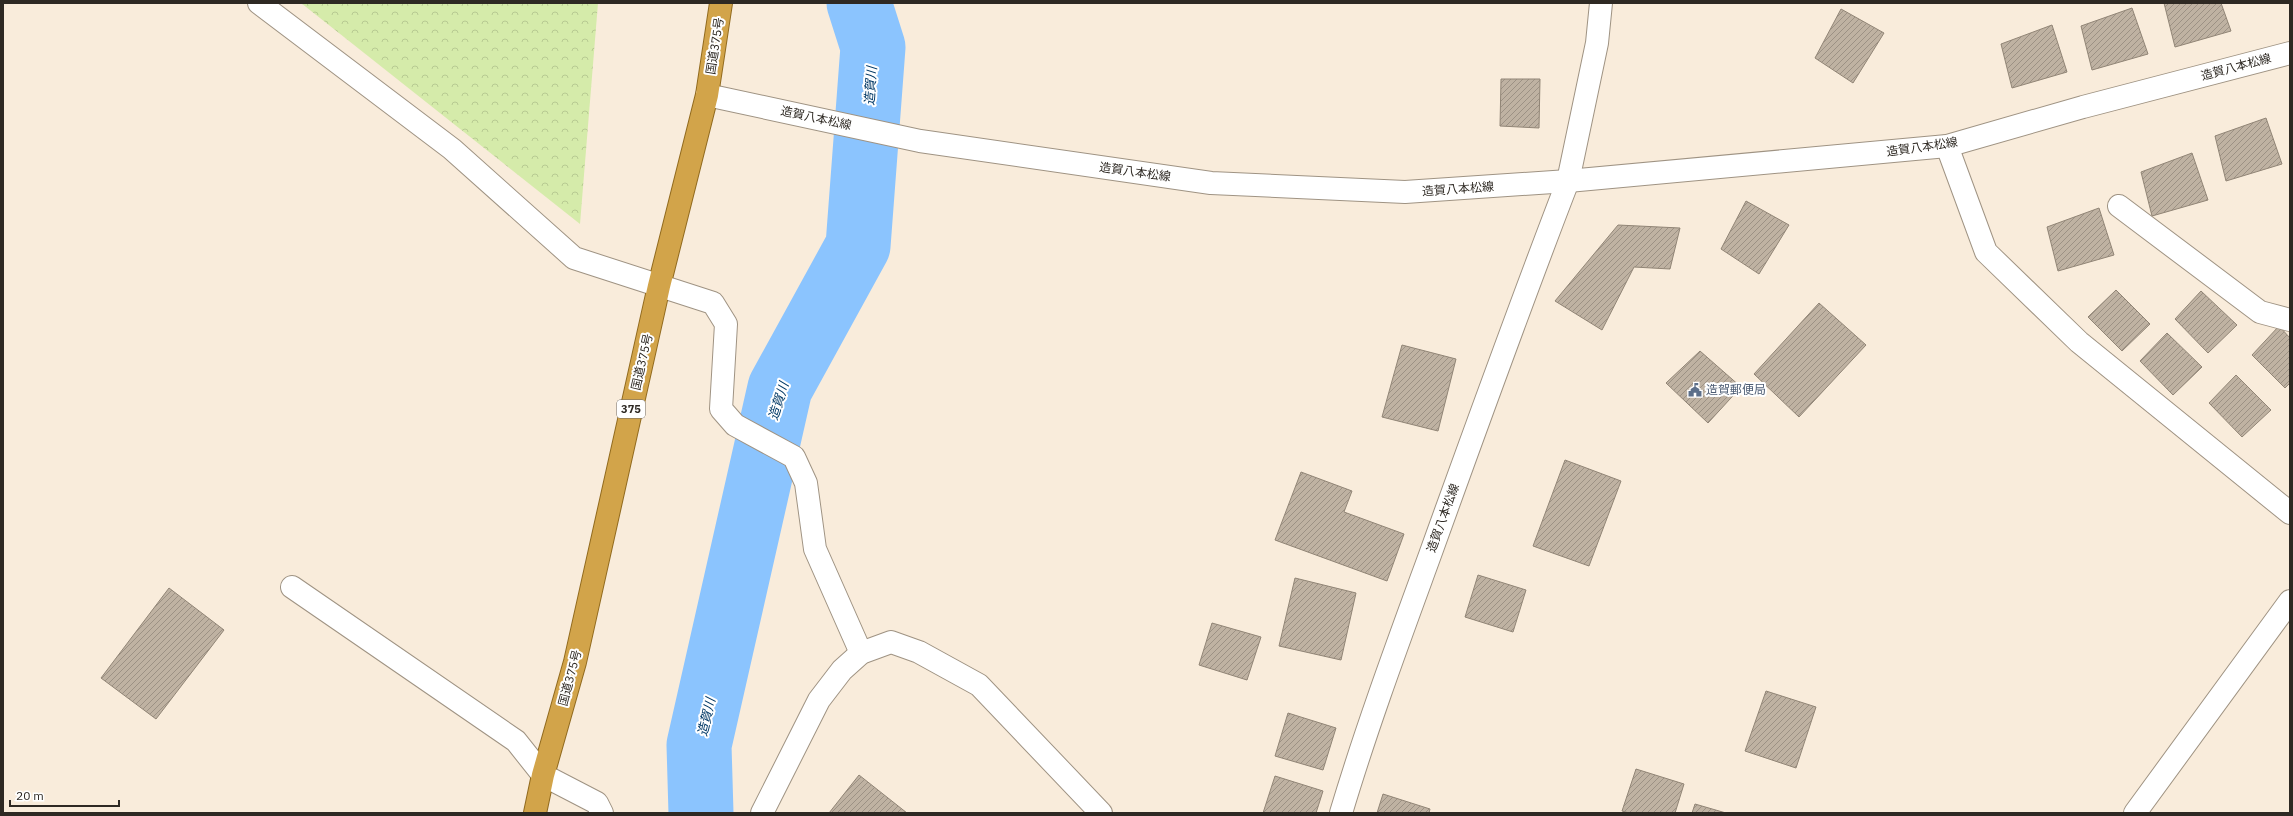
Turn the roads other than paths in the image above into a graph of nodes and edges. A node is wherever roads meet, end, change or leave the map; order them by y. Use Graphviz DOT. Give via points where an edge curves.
graph roads {
  1 [pos="259,3"];
  2 [pos="721,3"];
  3 [pos="1601,3"];
  4 [pos="2290,53"];
  5 [pos="707,95"];
  6 [pos="1947,146"];
  7 [pos="1568,181"];
  8 [pos="2119,206"];
  9 [pos="659,286"];
  10 [pos="2290,320"];
  11 [pos="2290,513"];
  12 [pos="292,587"];
  13 [pos="2290,601"];
  14 [pos="862,653"];
  15 [pos="543,775"];
  16 [pos="535,813"];
  17 [pos="602,813"];
  18 [pos="762,813"];
  19 [pos="1101,813"];
  20 [pos="1341,813"];
  21 [pos="2135,813"];
  1 -- 9 [label="street" via="452,149 574,258"];
  2 -- 5 [label="highway, 国道375号 / 375"];
  3 -- 7 [label="street" via="1596,42"];
  4 -- 6 [label="street, 造賀八本松線" via="2090,105"];
  5 -- 7 [label="street, 造賀八本松線" via="920,141 1211,183 1405,192"];
  5 -- 9 [label="highway, 国道375号 / 375"];
  6 -- 7 [label="street, 造賀八本松線"];
  6 -- 11 [label="street" via="1986,252 2079,342"];
  7 -- 20 [label="street, 造賀八本松線" via="1446,509 1357,759"];
  8 -- 10 [label="street" via="2260,312"];
  9 -- 14 [label="street" via="713,303 726,324 721,408 736,425 794,457 806,482 815,549"];
  9 -- 15 [label="highway, 国道375号 / 375" via="575,662"];
  12 -- 15 [label="street" via="516,741"];
  13 -- 21 [label="street"];
  14 -- 18 [label="street" via="842,670 819,700"];
  14 -- 19 [label="street" via="891,642 919,652 979,685"];
  15 -- 16 [label="highway, 国道375号 / 375"];
  15 -- 17 [label="street" via="597,803"];
}
